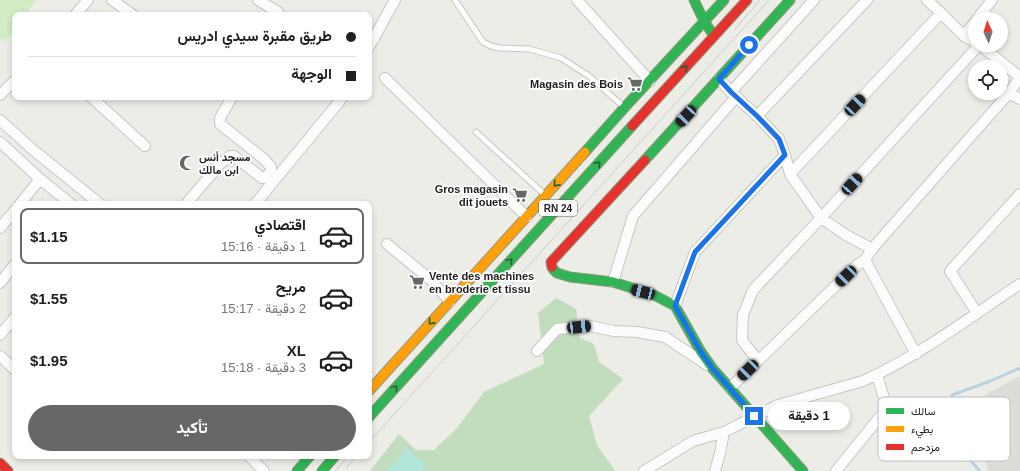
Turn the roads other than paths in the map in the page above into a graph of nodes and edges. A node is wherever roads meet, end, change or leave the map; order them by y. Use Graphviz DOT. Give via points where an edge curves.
graph roads {
  1 [pos="88,0"];
  2 [pos="112,0"];
  3 [pos="258,0"];
  4 [pos="395,0"];
  5 [pos="455,0"];
  6 [pos="577,0"];
  7 [pos="694,0"];
  8 [pos="724,0"];
  9 [pos="747,0"];
  10 [pos="790,0"];
  11 [pos="814,0"];
  12 [pos="867,0"];
  13 [pos="927,0"];
  14 [pos="992,0"];
  15 [pos="78,12"];
  16 [pos="129,12"];
  17 [pos="278,12"];
  18 [pos="983,12"];
  19 [pos="941,13"];
  20 [pos="704,21"];
  21 [pos="968,31"];
  22 [pos="714,36"];
  23 [pos="964,36"];
  24 [pos="968,38"];
  25 [pos="372,42"];
  26 [pos="973,52"];
  27 [pos="988,52"];
  28 [pos="1020,77"];
  29 [pos="385,78"];
  30 [pos="719,79"];
  31 [pos="650,81"];
  32 [pos="12,83"];
  33 [pos="1009,93"];
  34 [pos="0,95"];
  35 [pos="733,95"];
  36 [pos="1020,99"];
  37 [pos="94,100"];
  38 [pos="230,100"];
  39 [pos="340,100"];
  40 [pos="625,107"];
  41 [pos="757,116"];
  42 [pos="0,120"];
  43 [pos="476,132"];
  44 [pos="0,142"];
  45 [pos="145,146"];
  46 [pos="785,155"];
  47 [pos="790,174"];
  48 [pos="40,179"];
  49 [pos="1020,194"];
  50 [pos="546,196"];
  51 [pos="22,201"];
  52 [pos="64,201"];
  53 [pos="96,201"];
  54 [pos="189,201"];
  55 [pos="257,201"];
  56 [pos="12,214"];
  57 [pos="527,216"];
  58 [pos="820,218"];
  59 [pos="0,228"];
  60 [pos="387,244"];
  61 [pos="872,249"];
  62 [pos="865,260"];
  63 [pos="12,268"];
  64 [pos="614,282"];
  65 [pos="0,283"];
  66 [pos="1020,284"];
  67 [pos="450,302"];
  68 [pos="675,306"];
  69 [pos="977,313"];
  70 [pos="12,320"];
  71 [pos="0,334"];
  72 [pos="536,351"];
  73 [pos="916,354"];
  74 [pos="758,361"];
  75 [pos="2,362"];
  76 [pos="12,368"];
  77 [pos="713,369"];
  78 [pos="877,376"];
  79 [pos="372,388"];
  80 [pos="730,388"];
  81 [pos="884,397"];
  82 [pos="372,414"];
  83 [pos="754,416"];
  84 [pos="878,419"];
  85 [pos="724,432"];
  86 [pos="252,459"];
  87 [pos="307,459"];
  88 [pos="332,459"];
  89 [pos="0,463"];
  90 [pos="8,471"];
  91 [pos="264,471"];
  92 [pos="297,471"];
  93 [pos="322,471"];
  94 [pos="644,471"];
  95 [pos="715,471"];
  96 [pos="803,471"];
  97 [pos="836,471"];
  1 -- 15 [label="street"];
  2 -- 16 [label="street"];
  3 -- 17 [label="street"];
  4 -- 25 [label="street"];
  5 -- 40 [label="lane" via="483,42 500,48 529,49 561,58 589,76"];
  6 -- 31 [label="street"];
  7 -- 20 [label="main road"];
  8 -- 20 [label="main road, RN 24"];
  9 -- 22 [label="main road, RN 24"];
  10 -- 30 [label="main road"];
  11 -- 35 [label="street"];
  12 -- 41 [label="street"];
  13 -- 19 [label="street"];
  14 -- 18 [label="street"];
  19 -- 23 [label="street"];
  19 -- 47 [label="street"];
  20 -- 22 [label="main road"];
  20 -- 31 [label="main road, RN 24"];
  21 -- 23 [label="street"];
  82 -- 22 [label="main road, RN 24, one-way"];
  23 -- 24 [label="street"];
  26 -- 58 [label="street"];
  27 -- 28 [label="street"];
  28 -- 33 [label="street"];
  29 -- 57 [label="street"];
  30 -- 35 [label="street"];
  30 -- 64 [label="main road" via="551,262 557,273"];
  31 -- 40 [label="main road, RN 24"];
  32 -- 34 [label="street"];
  33 -- 36 [label="street"];
  33 -- 61 [label="street"];
  35 -- 41 [label="street"];
  35 -- 64 [label="street" via="633,216"];
  37 -- 45 [label="street"];
  38 -- 54 [label="street" via="220,118 220,124 264,159 271,167 271,171 262,178 234,156 230,156"];
  39 -- 55 [label="street"];
  40 -- 50 [label="main road, RN 24, one-way"];
  41 -- 46 [label="street" via="779,139"];
  42 -- 53 [label="street"];
  43 -- 50 [label="lane"];
  44 -- 48 [label="street"];
  46 -- 47 [label="street"];
  46 -- 68 [label="street" via="695,252"];
  47 -- 58 [label="street"];
  48 -- 51 [label="street"];
  48 -- 52 [label="street"];
  49 -- 69 [label="street" via="950,271"];
  50 -- 57 [label="main road, RN 24"];
  56 -- 59 [label="street"];
  57 -- 67 [label="main road, RN 24"];
  58 -- 61 [label="street"];
  58 -- 74 [label="street" via="753,290 743,315 742,340"];
  60 -- 67 [label="street" via="431,280"];
  61 -- 62 [label="street"];
  62 -- 73 [label="street"];
  62 -- 74 [label="street"];
  63 -- 65 [label="street"];
  64 -- 68 [label="main road" via="654,295"];
  66 -- 69 [label="street"];
  67 -- 79 [label="main road, RN 24, one-way"];
  68 -- 77 [label="main road"];
  69 -- 73 [label="street"];
  70 -- 71 [label="street"];
  72 -- 77 [label="street" via="557,330 590,326 665,337"];
  73 -- 78 [label="street"];
  74 -- 80 [label="street"];
  75 -- 76 [label="street"];
  77 -- 80 [label="main road"];
  78 -- 81 [label="street"];
  78 -- 83 [label="street" via="778,405"];
  80 -- 83 [label="main road"];
  83 -- 85 [label="street"];
  83 -- 96 [label="main road"];
  84 -- 97 [label="street"];
  85 -- 94 [label="street" via="693,441"];
  85 -- 95 [label="street"];
  86 -- 91 [label="street"];
  87 -- 92 [label="main road"];
  88 -- 93 [label="main road"];
  89 -- 90 [label="main road"];
}
